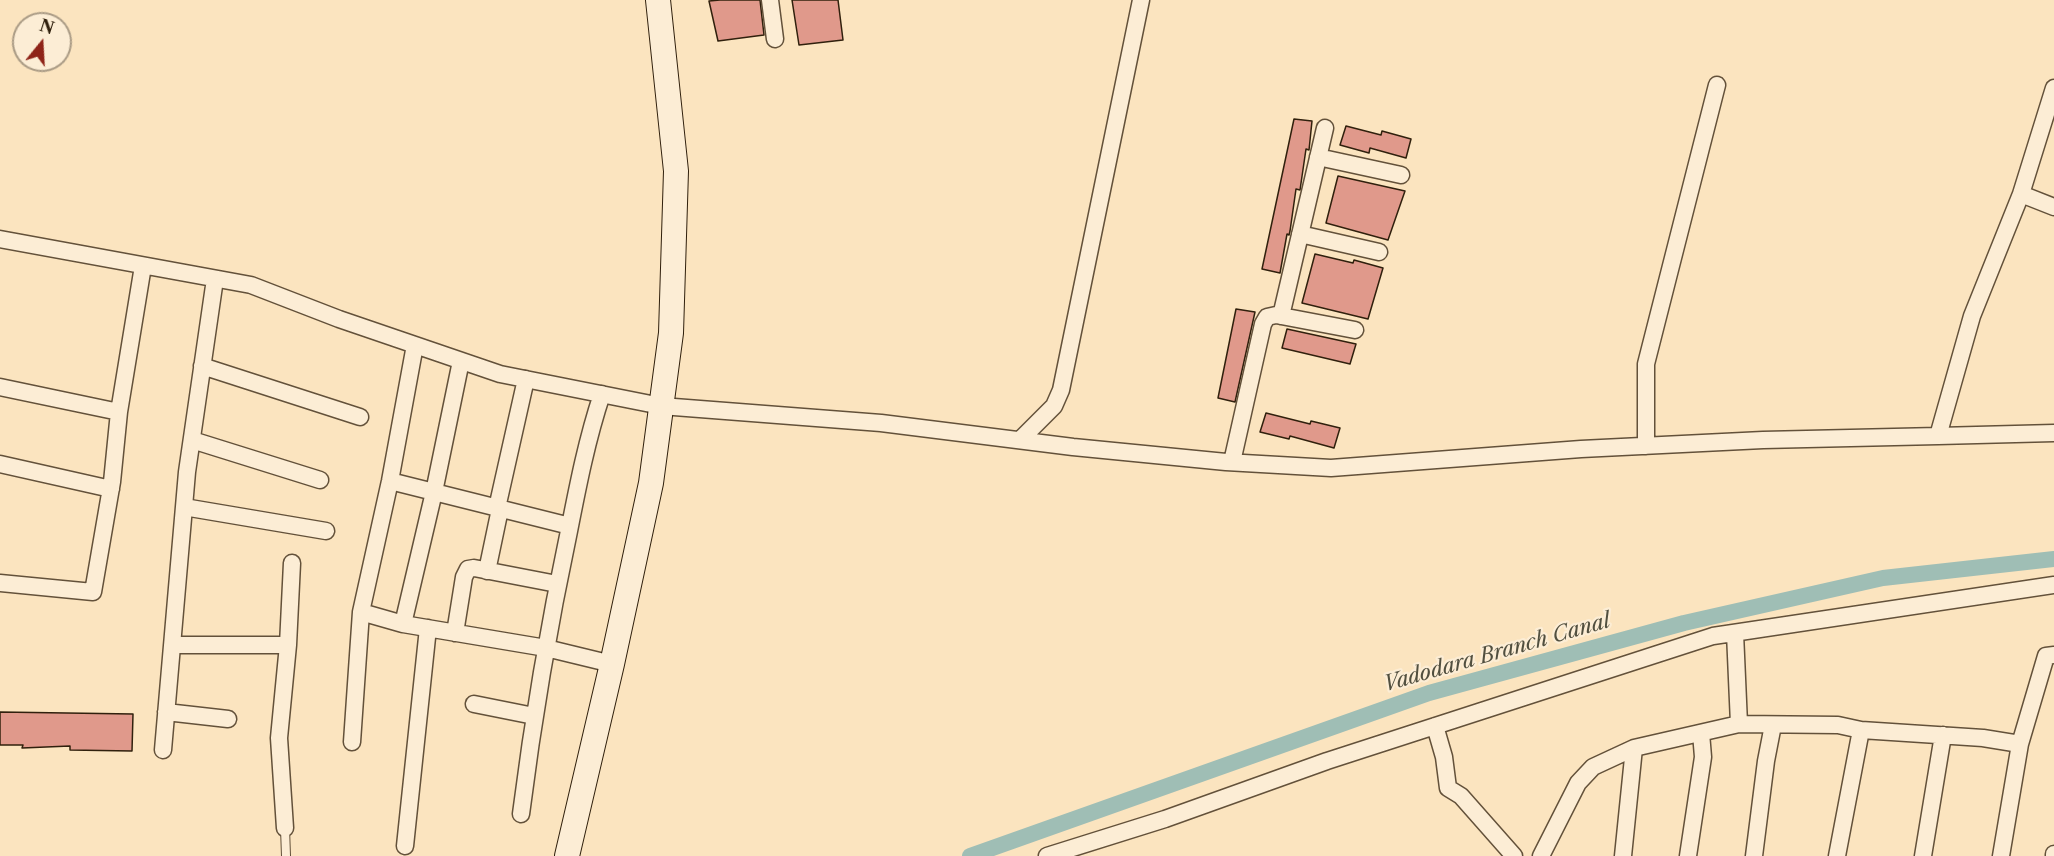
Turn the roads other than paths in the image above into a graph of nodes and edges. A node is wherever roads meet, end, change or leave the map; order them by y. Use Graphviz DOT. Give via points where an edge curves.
graph roads {
  1 [pos="658,0"];
  2 [pos="770,0"];
  3 [pos="1141,0"];
  4 [pos="775,39"];
  5 [pos="1717,85"];
  6 [pos="2054,88"];
  7 [pos="1325,128"];
  8 [pos="1318,157"];
  9 [pos="1401,175"];
  10 [pos="2021,194"];
  11 [pos="2053,205"];
  12 [pos="1300,234"];
  13 [pos="0,239"];
  14 [pos="1379,252"];
  15 [pos="143,266"];
  16 [pos="215,279"];
  17 [pos="1281,316"];
  18 [pos="1355,330"];
  19 [pos="415,345"];
  20 [pos="461,361"];
  21 [pos="202,366"];
  22 [pos="526,379"];
  23 [pos="0,387"];
  24 [pos="602,394"];
  25 [pos="661,405"];
  26 [pos="119,412"];
  27 [pos="360,417"];
  28 [pos="2054,433"];
  29 [pos="1938,436"];
  30 [pos="192,440"];
  31 [pos="1020,440"];
  32 [pos="1646,446"];
  33 [pos="1232,462"];
  34 [pos="0,464"];
  35 [pos="320,480"];
  36 [pos="390,482"];
  37 [pos="111,489"];
  38 [pos="434,492"];
  39 [pos="184,507"];
  40 [pos="499,508"];
  41 [pos="570,526"];
  42 [pos="326,531"];
  43 [pos="292,563"];
  44 [pos="487,571"];
  45 [pos="0,583"];
  46 [pos="557,584"];
  47 [pos="2054,585"];
  48 [pos="361,612"];
  49 [pos="403,624"];
  50 [pos="428,628"];
  51 [pos="455,633"];
  52 [pos="1735,633"];
  53 [pos="172,645"];
  54 [pos="288,645"];
  55 [pos="546,648"];
  56 [pos="2054,655"];
  57 [pos="612,664"];
  58 [pos="474,704"];
  59 [pos="166,712"];
  60 [pos="534,716"];
  61 [pos="228,719"];
  62 [pos="1739,724"];
  63 [pos="1773,724"];
  64 [pos="1435,726"];
  65 [pos="1861,730"];
  66 [pos="1701,733"];
  67 [pos="1943,735"];
  68 [pos="352,742"];
  69 [pos="2020,744"];
  70 [pos="1634,748"];
  71 [pos="163,750"];
  72 [pos="521,814"];
  73 [pos="285,828"];
  74 [pos="405,846"];
  75 [pos="286,856"];
  76 [pos="567,856"];
  77 [pos="1047,856"];
  78 [pos="1514,856"];
  79 [pos="1541,856"];
  80 [pos="1623,856"];
  81 [pos="1688,856"];
  82 [pos="1754,856"];
  83 [pos="1837,856"];
  84 [pos="1923,856"];
  85 [pos="2001,856"];
  1 -- 25 [label="street" via="676,171 671,333"];
  2 -- 4 [label="street"];
  3 -- 31 [label="street" via="1061,390 1054,406"];
  5 -- 32 [label="street" via="1646,364"];
  6 -- 10 [label="street"];
  7 -- 8 [label="street"];
  8 -- 9 [label="street"];
  8 -- 12 [label="street"];
  10 -- 11 [label="street"];
  10 -- 29 [label="street" via="1972,316"];
  12 -- 14 [label="street"];
  12 -- 17 [label="street"];
  13 -- 15 [label="street"];
  15 -- 16 [label="street"];
  15 -- 26 [label="street"];
  16 -- 19 [label="street" via="250,285"];
  16 -- 21 [label="street"];
  17 -- 18 [label="street"];
  17 -- 33 [label="street" via="1267,317 1263,324"];
  19 -- 20 [label="street"];
  19 -- 36 [label="street"];
  20 -- 22 [label="street"];
  20 -- 38 [label="street"];
  21 -- 27 [label="street"];
  21 -- 30 [label="street"];
  22 -- 24 [label="street"];
  22 -- 40 [label="street"];
  23 -- 26 [label="street"];
  24 -- 25 [label="street"];
  24 -- 41 [label="street" via="590,429"];
  25 -- 31 [label="street" via="881,423"];
  25 -- 57 [label="street" via="651,483"];
  26 -- 37 [label="street"];
  28 -- 29 [label="street"];
  29 -- 32 [label="street"];
  30 -- 35 [label="street"];
  30 -- 39 [label="street"];
  31 -- 33 [label="street"];
  32 -- 33 [label="street" via="1331,468"];
  34 -- 37 [label="street"];
  36 -- 38 [label="street"];
  36 -- 48 [label="street"];
  37 -- 45 [label="street" via="93,592"];
  38 -- 40 [label="street"];
  38 -- 49 [label="street"];
  39 -- 42 [label="street"];
  39 -- 53 [label="street"];
  40 -- 41 [label="street"];
  40 -- 44 [label="street"];
  41 -- 46 [label="street"];
  43 -- 54 [label="street"];
  44 -- 46 [label="street"];
  44 -- 51 [label="street" via="474,568 465,573"];
  46 -- 55 [label="street"];
  47 -- 52 [label="street"];
  48 -- 49 [label="street"];
  48 -- 68 [label="street"];
  49 -- 50 [label="street"];
  50 -- 51 [label="street"];
  50 -- 74 [label="street"];
  51 -- 55 [label="street"];
  52 -- 62 [label="street"];
  52 -- 64 [label="street" via="1713,636"];
  53 -- 54 [label="street"];
  53 -- 59 [label="street"];
  54 -- 73 [label="street" via="279,738"];
  55 -- 57 [label="street"];
  55 -- 60 [label="street"];
  56 -- 69 [label="street" via="2046,656"];
  57 -- 76 [label="street"];
  58 -- 60 [label="street"];
  59 -- 61 [label="street"];
  59 -- 71 [label="street"];
  60 -- 72 [label="street"];
  62 -- 63 [label="street"];
  62 -- 66 [label="street"];
  63 -- 65 [label="street" via="1838,725"];
  63 -- 82 [label="street"];
  64 -- 77 [label="street"];
  64 -- 78 [label="street" via="1447,786 1461,796"];
  65 -- 67 [label="street"];
  65 -- 83 [label="street"];
  66 -- 70 [label="street"];
  66 -- 81 [label="street" via="1703,757"];
  67 -- 69 [label="street"];
  67 -- 84 [label="street"];
  69 -- 85 [label="street"];
  70 -- 79 [label="street" via="1593,767 1578,783"];
  70 -- 80 [label="street"];
  73 -- 75 [label="lane"];
}
